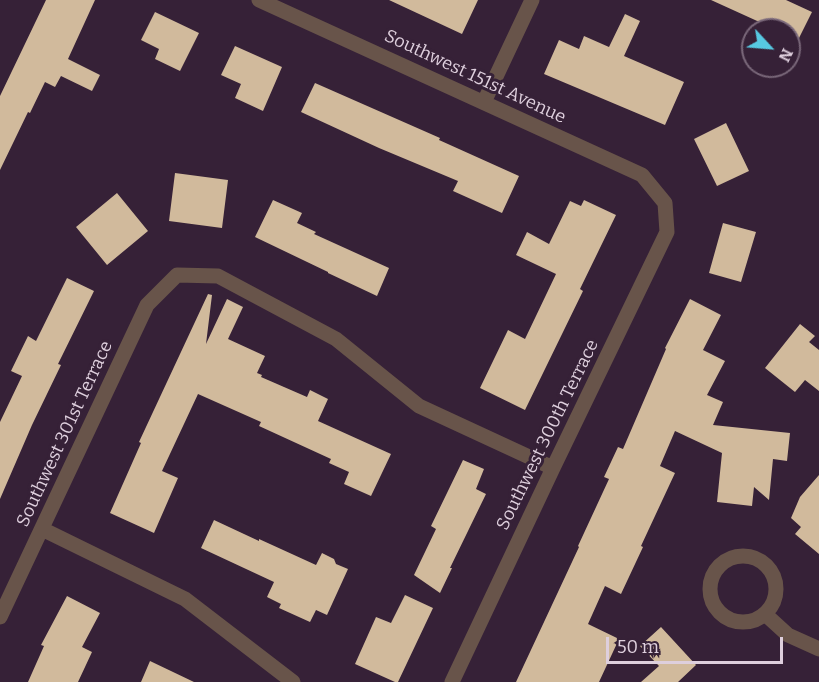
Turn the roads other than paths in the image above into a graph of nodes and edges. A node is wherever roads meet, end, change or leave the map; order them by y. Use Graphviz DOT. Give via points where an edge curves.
graph roads {
  1 [pos="259,0"];
  2 [pos="531,0"];
  3 [pos="484,102"];
  4 [pos="666,203"];
  5 [pos="553,468"];
  6 [pos="42,529"];
  7 [pos="765,614"];
  8 [pos="0,617"];
  9 [pos="819,649"];
  10 [pos="293,682"];
  11 [pos="452,682"];
  1 -- 3 [label="street, Southwest 151st Avenue"];
  2 -- 3 [label="street"];
  3 -- 4 [label="street, Southwest 151st Avenue" via="642,175"];
  4 -- 5 [label="street, Southwest 300th Terrace" via="667,232"];
  5 -- 6 [label="street, Southwest 301st Terrace" via="418,406 336,339 218,276 177,275 147,305"];
  5 -- 11 [label="street, Southwest 300th Terrace"];
  6 -- 8 [label="street, Southwest 301st Terrace"];
  6 -- 10 [label="street" via="185,599"];
  7 -- 7 [label="street" via="754,621 740,622 720,614 712,603 710,589 720,565 743,556 765,564 774,577 776,589 771,608"];
  7 -- 9 [label="street" via="788,635"];
}
